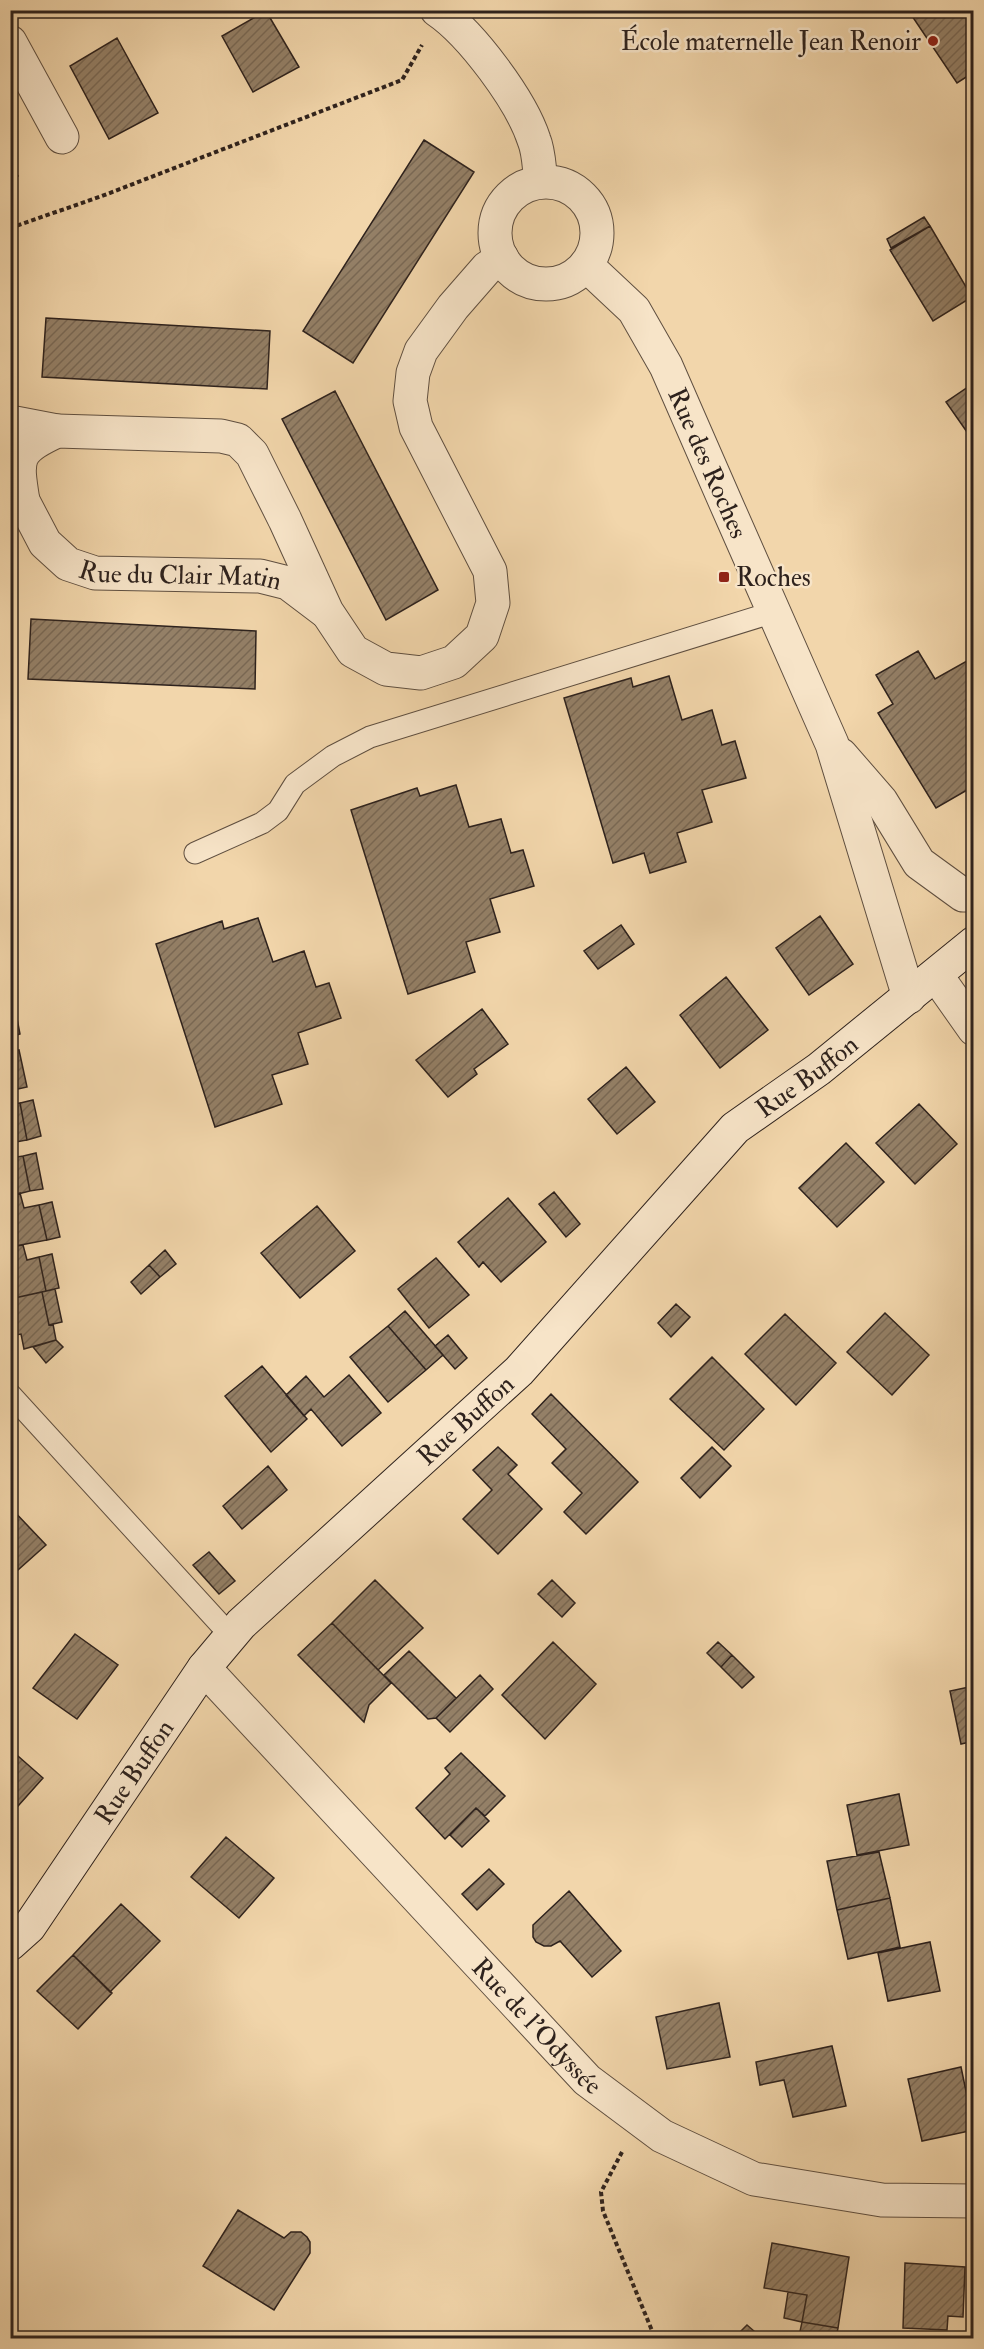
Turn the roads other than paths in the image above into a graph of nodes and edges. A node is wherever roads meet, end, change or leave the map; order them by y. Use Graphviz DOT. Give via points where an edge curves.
graph roads {
  1 [pos="438,12"];
  2 [pos="10,42"];
  3 [pos="62,137"];
  4 [pos="541,181"];
  5 [pos="502,258"];
  6 [pos="586,265"];
  7 [pos="10,422"];
  8 [pos="57,431"];
  9 [pos="17,489"];
  10 [pos="327,612"];
  11 [pos="774,612"];
  12 [pos="832,744"];
  13 [pos="195,853"];
  14 [pos="974,895"];
  15 [pos="974,943"];
  16 [pos="936,975"];
  17 [pos="909,997"];
  18 [pos="974,1029"];
  19 [pos="10,1394"];
  20 [pos="231,1636"];
  21 [pos="204,1668"];
  22 [pos="10,1944"];
  23 [pos="974,2200"];
  1 -- 4 [label="street" via="482,53 515,100 535,140"];
  2 -- 3 [label="street"];
  4 -- 5 [label="street" via="525,186 501,209 495,225 495,243"];
  4 -- 6 [label="street" via="574,189 587,201 598,233 595,250"];
  5 -- 6 [label="street" via="519,276 542,284 573,276"];
  5 -- 10 [label="street, Rue du Clair Matin" via="487,268 453,307 421,351 413,373 410,401 416,427 490,571 493,603 482,636 454,662 421,673 386,669 353,651"];
  6 -- 11 [label="street, Rue des Roches" via="634,310 666,366"];
  7 -- 8 [label="street, Rue du Clair Matin"];
  8 -- 9 [label="street, Rue du Clair Matin" via="34,441 23,452"];
  8 -- 10 [label="street, Rue du Clair Matin" via="220,436 238,440 252,454"];
  9 -- 10 [label="street, Rue du Clair Matin" via="45,543 68,564 95,573 260,576 288,583"];
  11 -- 12 [label="street, Rue des Roches"];
  11 -- 13 [label="lane" via="370,737 333,756 295,783 278,811 262,823"];
  12 -- 14 [label="street, Rue des Roches" via="881,801 919,863 963,895"];
  12 -- 17 [label="street, Rue des Roches"];
  15 -- 16 [label="street, Rue Buffon"];
  16 -- 17 [label="street, Rue Buffon"];
  16 -- 18 [label="street"];
  17 -- 20 [label="street, Rue Buffon" via="819,1069 735,1128 519,1371"];
  19 -- 20 [label="lane"];
  20 -- 21 [label="street, Rue Buffon"];
  21 -- 22 [label="street, Rue Buffon" via="29,1927"];
  21 -- 23 [label="street, Rue de l'Odyssée" via="587,2080 662,2136 754,2179 882,2200"];
}
